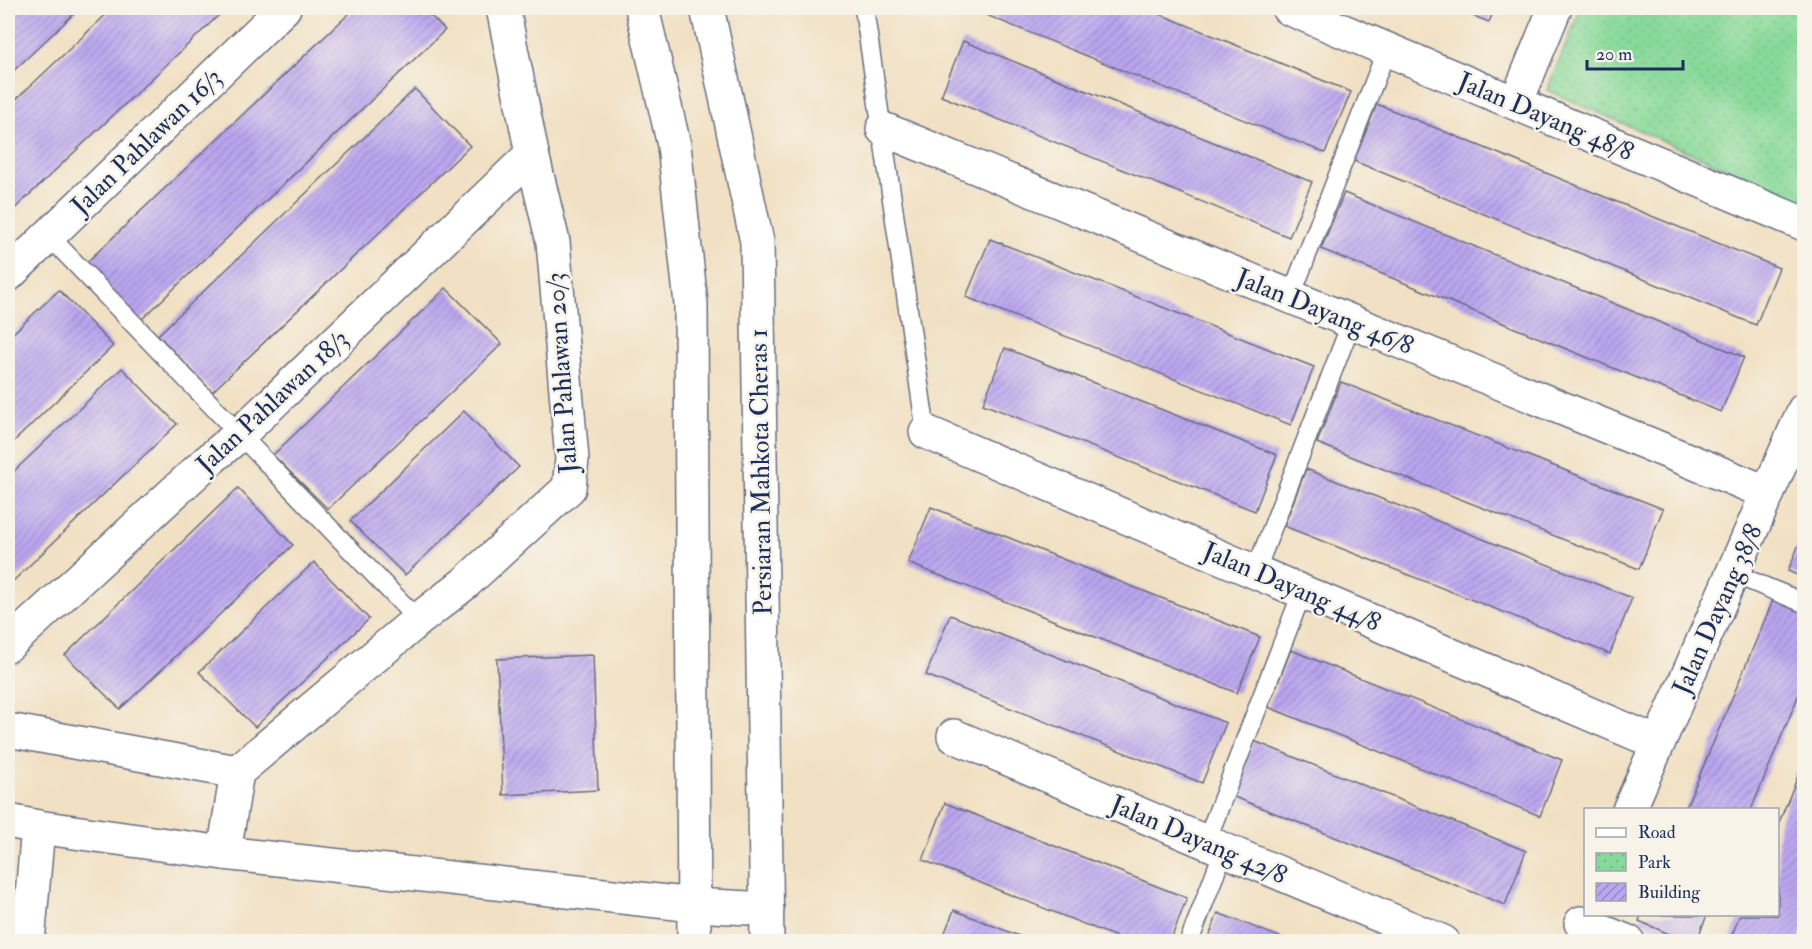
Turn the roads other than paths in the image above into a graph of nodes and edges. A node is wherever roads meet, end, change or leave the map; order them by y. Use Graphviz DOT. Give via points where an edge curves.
graph roads {
  1 [pos="503,8"];
  2 [pos="642,8"];
  3 [pos="707,8"];
  4 [pos="864,8"];
  5 [pos="1288,8"];
  6 [pos="1555,8"];
  7 [pos="269,13"];
  8 [pos="1387,49"];
  9 [pos="1516,103"];
  10 [pos="883,129"];
  11 [pos="532,154"];
  12 [pos="1804,224"];
  13 [pos="49,236"];
  14 [pos="8,275"];
  15 [pos="1291,296"];
  16 [pos="1352,321"];
  17 [pos="1804,410"];
  18 [pos="926,432"];
  19 [pos="240,434"];
  20 [pos="1767,493"];
  21 [pos="1256,570"];
  22 [pos="1732,573"];
  23 [pos="1303,590"];
  24 [pos="1804,603"];
  25 [pos="418,620"];
  26 [pos="8,645"];
  27 [pos="8,730"];
  28 [pos="954,736"];
  29 [pos="1658,743"];
  30 [pos="237,772"];
  31 [pos="1630,808"];
  32 [pos="23,824"];
  33 [pos="1215,846"];
  34 [pos="224,853"];
  35 [pos="694,905"];
  36 [pos="767,909"];
  37 [pos="1580,925"];
  38 [pos="28,942"];
  39 [pos="694,942"];
  40 [pos="767,942"];
  41 [pos="1190,942"];
  42 [pos="1443,942"];
  43 [pos="1628,942"];
  1 -- 11 [label="street, Jalan Pahlawan 20/3"];
  2 -- 35 [label="street" via="674,145 691,304"];
  3 -- 36 [label="street, Persiaran Mahkota Cheras 1" via="757,242"];
  4 -- 10 [label="lane"];
  5 -- 8 [label="street, Jalan Dayang 48/8"];
  6 -- 9 [label="street"];
  7 -- 13 [label="street, Jalan Pahlawan 16/3"];
  8 -- 9 [label="street, Jalan Dayang 48/8"];
  8 -- 15 [label="lane"];
  9 -- 12 [label="street, Jalan Dayang 48/8"];
  10 -- 15 [label="street, Jalan Dayang 46/8"];
  10 -- 18 [label="lane"];
  11 -- 19 [label="street, Jalan Pahlawan 18/3"];
  11 -- 25 [label="street, Jalan Pahlawan 20/3" via="553,242 572,459 569,488 464,584"];
  13 -- 14 [label="street, Jalan Pahlawan 16/3"];
  13 -- 19 [label="lane"];
  15 -- 16 [label="street, Jalan Dayang 46/8"];
  16 -- 20 [label="street, Jalan Dayang 46/8"];
  16 -- 21 [label="lane"];
  17 -- 20 [label="street, Jalan Dayang 38/8"];
  18 -- 21 [label="street, Jalan Dayang 44/8"];
  19 -- 25 [label="lane"];
  19 -- 26 [label="street, Jalan Pahlawan 18/3"];
  20 -- 22 [label="street, Jalan Dayang 38/8"];
  21 -- 23 [label="street, Jalan Dayang 44/8"];
  22 -- 24 [label="lane"];
  22 -- 29 [label="street, Jalan Dayang 38/8"];
  23 -- 29 [label="street, Jalan Dayang 44/8"];
  23 -- 33 [label="lane"];
  25 -- 30 [label="street, Jalan Pahlawan 20/3"];
  27 -- 30 [label="street"];
  28 -- 33 [label="street, Jalan Dayang 42/8"];
  29 -- 31 [label="street, Jalan Dayang 38/8"];
  30 -- 34 [label="street"];
  32 -- 34 [label="street"];
  32 -- 38 [label="street"];
  33 -- 41 [label="lane"];
  33 -- 42 [label="street, Jalan Dayang 42/8"];
  34 -- 35 [label="street"];
  35 -- 36 [label="street"];
  35 -- 39 [label="street"];
  36 -- 40 [label="street, Persiaran Mahkota Cheras 1"];
  37 -- 43 [label="street"];
}
